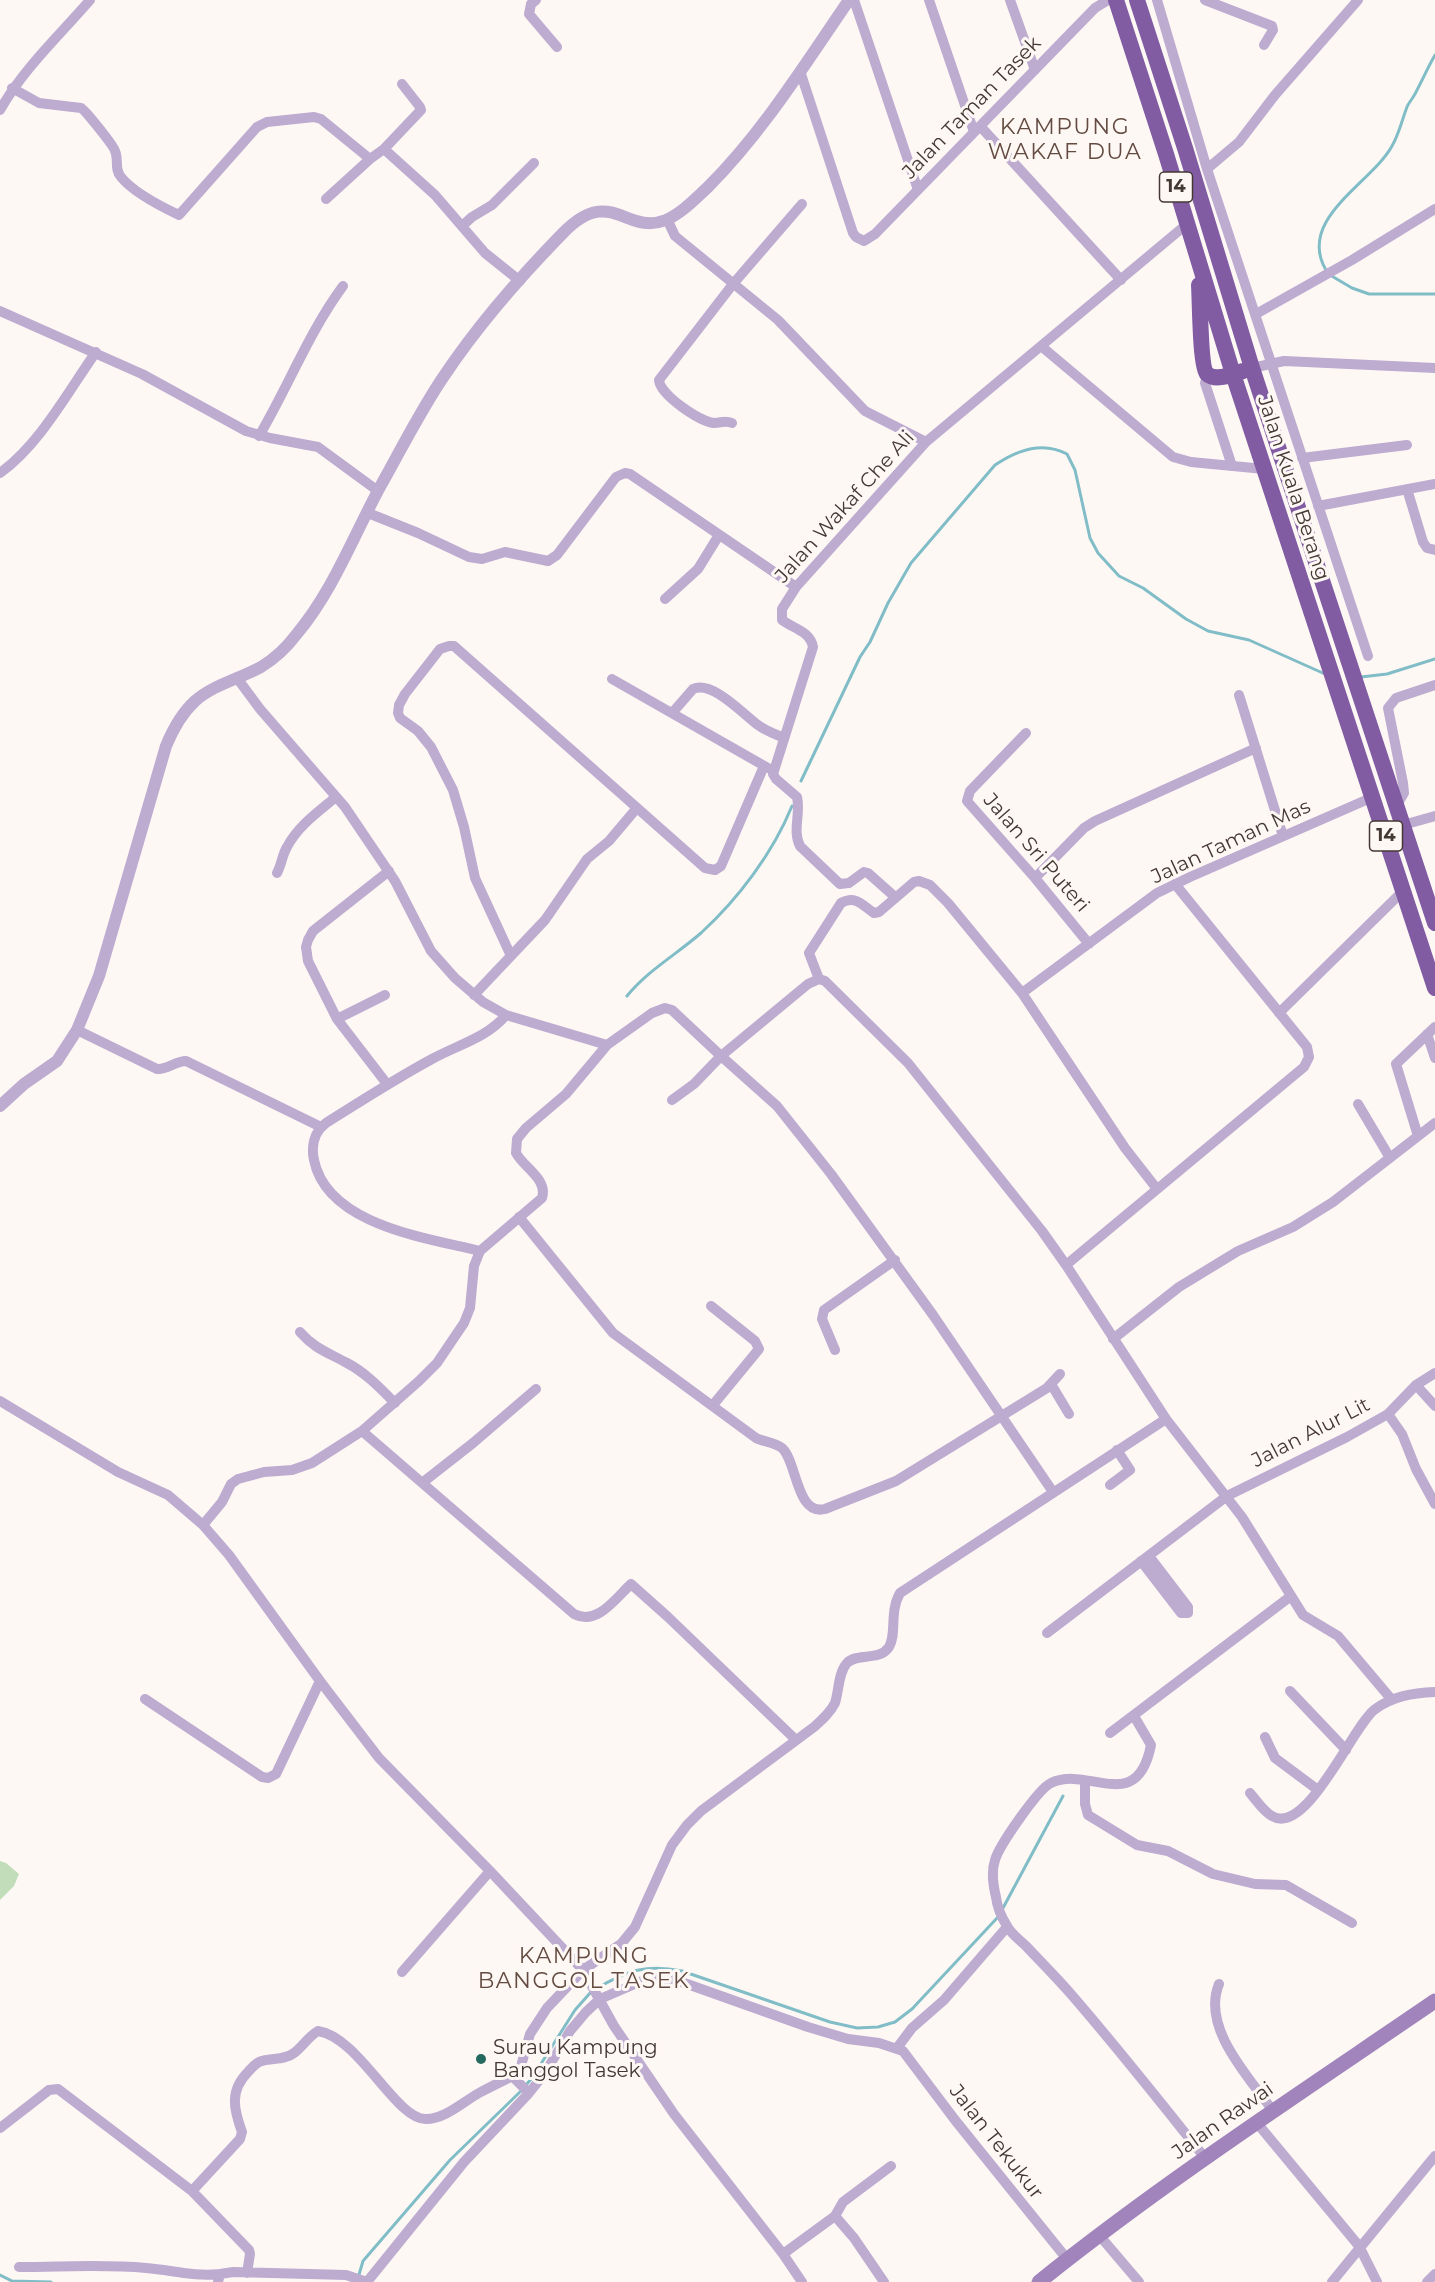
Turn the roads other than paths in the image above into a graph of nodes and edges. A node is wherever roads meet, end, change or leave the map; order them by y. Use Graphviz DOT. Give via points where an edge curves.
graph roads {
  1 [pos="90,0"];
  2 [pos="536,0"];
  3 [pos="851,0"];
  4 [pos="928,0"];
  5 [pos="1010,0"];
  6 [pos="1108,0"];
  7 [pos="1116,0"];
  8 [pos="1137,0"];
  9 [pos="1157,0"];
  10 [pos="1205,0"];
  11 [pos="1358,0"];
  12 [pos="1094,4"];
  13 [pos="1264,45"];
  14 [pos="557,47"];
  15 [pos="1035,70"];
  16 [pos="800,71"];
  17 [pos="402,84"];
  18 [pos="12,88"];
  19 [pos="0,110"];
  20 [pos="977,129"];
  21 [pos="384,149"];
  22 [pos="370,159"];
  23 [pos="534,164"];
  24 [pos="1207,169"];
  25 [pos="918,190"];
  26 [pos="326,200"];
  27 [pos="802,204"];
  28 [pos="1435,209"];
  29 [pos="667,219"];
  30 [pos="1187,224"];
  31 [pos="462,226"];
  32 [pos="1198,261"];
  33 [pos="1120,280"];
  34 [pos="520,281"];
  35 [pos="733,284"];
  36 [pos="343,286"];
  37 [pos="0,310"];
  38 [pos="1256,314"];
  39 [pos="1041,346"];
  40 [pos="96,352"];
  41 [pos="1271,362"];
  42 [pos="1252,368"];
  43 [pos="1435,368"];
  44 [pos="1233,374"];
  45 [pos="1208,375"];
  46 [pos="732,423"];
  47 [pos="259,436"];
  48 [pos="926,442"];
  49 [pos="1407,445"];
  50 [pos="1302,458"];
  51 [pos="1232,466"];
  52 [pos="1264,469"];
  53 [pos="0,473"];
  54 [pos="1435,484"];
  55 [pos="1407,489"];
  56 [pos="378,491"];
  57 [pos="1318,506"];
  58 [pos="368,513"];
  59 [pos="719,535"];
  60 [pos="1435,550"];
  61 [pos="796,587"];
  62 [pos="665,599"];
  63 [pos="1351,604"];
  64 [pos="1332,610"];
  65 [pos="1368,656"];
  66 [pos="237,678"];
  67 [pos="612,679"];
  68 [pos="1435,685"];
  69 [pos="1239,695"];
  70 [pos="673,712"];
  71 [pos="1026,733"];
  72 [pos="784,738"];
  73 [pos="1256,748"];
  74 [pos="769,768"];
  75 [pos="336,797"];
  76 [pos="1373,798"];
  77 [pos="1397,805"];
  78 [pos="636,809"];
  79 [pos="1435,816"];
  80 [pos="1403,825"];
  81 [pos="1283,836"];
  82 [pos="389,871"];
  83 [pos="277,873"];
  84 [pos="1035,878"];
  85 [pos="1175,884"];
  86 [pos="1403,891"];
  87 [pos="895,897"];
  88 [pos="1435,925"];
  89 [pos="1089,944"];
  90 [pos="511,956"];
  91 [pos="1426,962"];
  92 [pos="819,979"];
  93 [pos="1435,988"];
  94 [pos="1022,993"];
  95 [pos="385,995"];
  96 [pos="474,995"];
  97 [pos="1279,1013"];
  98 [pos="506,1015"];
  99 [pos="337,1019"];
  100 [pos="77,1030"];
  101 [pos="1431,1031"];
  102 [pos="607,1045"];
  103 [pos="722,1056"];
  104 [pos="1435,1058"];
  105 [pos="387,1084"];
  106 [pos="672,1100"];
  107 [pos="1358,1104"];
  108 [pos="0,1106"];
  109 [pos="1435,1123"];
  110 [pos="321,1127"];
  111 [pos="1418,1136"];
  112 [pos="1390,1158"];
  113 [pos="1157,1189"];
  114 [pos="519,1217"];
  115 [pos="480,1251"];
  116 [pos="895,1260"];
  117 [pos="1066,1265"];
  118 [pos="711,1306"];
  119 [pos="300,1332"];
  120 [pos="1113,1339"];
  121 [pos="835,1350"];
  122 [pos="1435,1373"];
  123 [pos="1060,1374"];
  124 [pos="1051,1384"];
  125 [pos="1416,1385"];
  126 [pos="536,1389"];
  127 [pos="0,1401"];
  128 [pos="395,1403"];
  129 [pos="713,1405"];
  130 [pos="1435,1406"];
  131 [pos="1069,1414"];
  132 [pos="1388,1414"];
  133 [pos="1003,1416"];
  134 [pos="1166,1419"];
  135 [pos="362,1431"];
  136 [pos="1118,1450"];
  137 [pos="422,1483"];
  138 [pos="1110,1485"];
  139 [pos="1053,1492"];
  140 [pos="1227,1496"];
  141 [pos="1435,1504"];
  142 [pos="204,1525"];
  143 [pos="1145,1558"];
  144 [pos="1291,1596"];
  145 [pos="1047,1633"];
  146 [pos="320,1681"];
  147 [pos="1290,1691"];
  148 [pos="1435,1692"];
  149 [pos="146,1699"];
  150 [pos="1392,1700"];
  151 [pos="1134,1716"];
  152 [pos="1110,1733"];
  153 [pos="1265,1737"];
  154 [pos="796,1740"];
  155 [pos="1346,1750"];
  156 [pos="1085,1781"];
  157 [pos="1318,1790"];
  158 [pos="1250,1793"];
  159 [pos="490,1871"];
  160 [pos="1352,1923"];
  161 [pos="1007,1927"];
  162 [pos="402,1971"];
  163 [pos="584,1972"];
  164 [pos="1219,1984"];
  165 [pos="599,1997"];
  166 [pos="1435,2001"];
  167 [pos="897,2048"];
  168 [pos="515,2078"];
  169 [pos="528,2092"];
  170 [pos="1273,2111"];
  171 [pos="1257,2123"];
  172 [pos="0,2128"];
  173 [pos="1435,2156"];
  174 [pos="1206,2159"];
  175 [pos="891,2166"];
  176 [pos="192,2190"];
  177 [pos="835,2216"];
  178 [pos="1099,2235"];
  179 [pos="1359,2246"];
  180 [pos="783,2253"];
  181 [pos="1067,2259"];
  182 [pos="19,2267"];
  183 [pos="247,2273"];
  184 [pos="1435,2274"];
  185 [pos="219,2278"];
  186 [pos="365,2281"];
  187 [pos="802,2282"];
  188 [pos="884,2282"];
  189 [pos="1039,2282"];
  190 [pos="1139,2282"];
  191 [pos="1332,2282"];
  192 [pos="1377,2282"];
  193 [pos="1427,2282"];
  1 -- 18 [label="street"];
  2 -- 14 [label="street" via="529,14"];
  3 -- 16 [label="street"];
  3 -- 25 [label="street"];
  4 -- 20 [label="street"];
  5 -- 15 [label="street"];
  6 -- 12 [label="street, Jalan Taman Tasek"];
  7 -- 30 [label="highway, Jalan Kuala Berang / 14"];
  8 -- 42 [label="highway, Jalan Kuala Berang / 14"];
  9 -- 24 [label="street"];
  10 -- 13 [label="street" via="1272,26"];
  11 -- 24 [label="street" via="1239,142"];
  12 -- 15 [label="street, Jalan Taman Tasek"];
  15 -- 20 [label="street, Jalan Taman Tasek"];
  16 -- 25 [label="street, Jalan Taman Tasek" via="856,237 864,241 875,234"];
  16 -- 29 [label="street" via="720,175"];
  17 -- 21 [label="street" via="421,110"];
  18 -- 19 [label="street"];
  18 -- 22 [label="street" via="39,103 86,110 114,147 120,176 179,215 257,127 267,122 321,119"];
  20 -- 25 [label="street, Jalan Taman Tasek"];
  20 -- 33 [label="street"];
  21 -- 22 [label="street"];
  21 -- 31 [label="street" via="435,195"];
  22 -- 26 [label="street"];
  23 -- 31 [label="street" via="492,205"];
  24 -- 38 [label="street"];
  27 -- 35 [label="street"];
  28 -- 38 [label="street"];
  29 -- 34 [label="street" via="651,223 603,211 585,214 564,231"];
  29 -- 35 [label="street" via="675,236"];
  30 -- 32 [label="highway, Jalan Kuala Berang / 14"];
  30 -- 33 [label="street, Jalan Wakaf Che Ali"];
  31 -- 34 [label="street" via="485,253"];
  32 -- 44 [label="highway, Jalan Kuala Berang / 14"];
  32 -- 45 [label="highway" via="1203,364"];
  33 -- 39 [label="street, Jalan Wakaf Che Ali"];
  34 -- 56 [label="street" via="443,377"];
  35 -- 46 [label="street" via="659,380 667,395 697,415 712,422"];
  35 -- 48 [label="street" via="777,320 865,411"];
  36 -- 47 [label="street"];
  37 -- 40 [label="street"];
  38 -- 41 [label="street"];
  39 -- 48 [label="street, Jalan Wakaf Che Ali"];
  39 -- 51 [label="street" via="1173,457"];
  40 -- 47 [label="street"];
  40 -- 53 [label="street" via="19,459"];
  41 -- 42 [label="street"];
  41 -- 43 [label="street"];
  41 -- 50 [label="street"];
  42 -- 44 [label="highway"];
  42 -- 64 [label="highway, Jalan Kuala Berang / 14"];
  44 -- 45 [label="highway"];
  44 -- 52 [label="highway, Jalan Kuala Berang / 14"];
  45 -- 51 [label="street" via="1205,383"];
  47 -- 56 [label="street" via="318,447"];
  48 -- 61 [label="street, Jalan Wakaf Che Ali"];
  49 -- 50 [label="street"];
  50 -- 57 [label="street"];
  51 -- 52 [label="street"];
  52 -- 76 [label="highway, Jalan Kuala Berang / 14"];
  54 -- 55 [label="street"];
  55 -- 57 [label="street"];
  55 -- 60 [label="street" via="1423,542"];
  56 -- 58 [label="street"];
  57 -- 63 [label="street"];
  58 -- 59 [label="street" via="469,557 482,559 505,552 548,561 557,555 616,477 624,473"];
  58 -- 66 [label="street" via="296,637 275,657"];
  59 -- 61 [label="street"];
  59 -- 62 [label="street" via="698,569"];
  61 -- 72 [label="street, Jalan Wakaf Che Ali" via="781,616 784,622 811,638 813,647"];
  63 -- 64 [label="street"];
  63 -- 65 [label="street"];
  64 -- 77 [label="highway, Jalan Kuala Berang / 14"];
  66 -- 75 [label="street"];
  66 -- 100 [label="street" via="196,700 166,746 99,976"];
  67 -- 70 [label="street"];
  68 -- 77 [label="street" via="1396,698 1388,708 1404,793"];
  69 -- 73 [label="street"];
  70 -- 72 [label="street" via="693,689 704,687 728,700 763,729"];
  70 -- 74 [label="street"];
  71 -- 84 [label="street, Jalan Sri Puteri" via="970,790 967,801"];
  72 -- 74 [label="street, Jalan Wakaf Che Ali"];
  73 -- 81 [label="street"];
  73 -- 84 [label="street" via="1095,821"];
  74 -- 78 [label="street, Jalan Wakaf Che Ali" via="722,866 715,870 705,868"];
  74 -- 87 [label="street" via="797,797 800,811 796,834 800,846 840,884 849,883 864,872"];
  75 -- 82 [label="street"];
  75 -- 83 [label="street" via="298,830"];
  76 -- 81 [label="street, Jalan Taman Mas"];
  76 -- 86 [label="highway, Jalan Kuala Berang / 14"];
  77 -- 80 [label="highway, Jalan Kuala Berang / 14"];
  78 -- 90 [label="street" via="609,841 587,859 545,920"];
  78 -- 90 [label="street, Jalan Wakaf Che Ali" via="454,646 440,649 405,694 398,713 431,747 453,790 475,878"];
  79 -- 80 [label="street"];
  80 -- 88 [label="highway, Jalan Kuala Berang / 14"];
  81 -- 85 [label="street, Jalan Taman Mas"];
  82 -- 96 [label="street" via="431,951"];
  82 -- 99 [label="street" via="313,931 308,940 308,961"];
  84 -- 89 [label="street, Jalan Sri Puteri"];
  85 -- 89 [label="street, Jalan Taman Mas"];
  85 -- 97 [label="street"];
  86 -- 91 [label="highway, Jalan Kuala Berang / 14"];
  86 -- 97 [label="street"];
  87 -- 92 [label="street" via="874,913 858,900 842,903 809,953"];
  87 -- 94 [label="street" via="914,882 930,885"];
  88 -- 91 [label="highway" via="1423,944"];
  89 -- 94 [label="street, Jalan Taman Mas"];
  90 -- 96 [label="street"];
  91 -- 93 [label="highway, Jalan Kuala Berang / 14"];
  92 -- 103 [label="street"];
  92 -- 117 [label="street" via="908,1063"];
  94 -- 113 [label="street" via="1125,1148"];
  95 -- 99 [label="street"];
  96 -- 98 [label="street"];
  97 -- 113 [label="street" via="1307,1047 1307,1062"];
  98 -- 102 [label="street"];
  98 -- 105 [label="street" via="484,1035 443,1052"];
  99 -- 105 [label="street"];
  100 -- 108 [label="street" via="57,1061"];
  100 -- 110 [label="street" via="157,1069 186,1061"];
  101 -- 104 [label="street"];
  101 -- 111 [label="street" via="1396,1064"];
  102 -- 103 [label="street" via="665,1008"];
  102 -- 114 [label="street" via="566,1094 517,1139 516,1153 541,1182 544,1192"];
  103 -- 106 [label="street"];
  103 -- 116 [label="street" via="793,1124"];
  105 -- 110 [label="street"];
  107 -- 112 [label="street"];
  109 -- 111 [label="street"];
  110 -- 115 [label="street" via="313,1140 315,1169 337,1198 369,1220"];
  111 -- 112 [label="street"];
  112 -- 120 [label="street" via="1293,1227 1238,1251 1179,1287"];
  113 -- 117 [label="street"];
  114 -- 115 [label="street"];
  114 -- 129 [label="street" via="613,1333"];
  115 -- 128 [label="street" via="464,1323 437,1364"];
  116 -- 121 [label="street" via="824,1310 822,1319"];
  116 -- 133 [label="street"];
  117 -- 120 [label="street"];
  118 -- 129 [label="street" via="755,1341 759,1349"];
  119 -- 128 [label="street" via="313,1346 366,1375"];
  120 -- 134 [label="street"];
  122 -- 125 [label="street, Jalan Alur Lit"];
  123 -- 124 [label="street"];
  124 -- 131 [label="street"];
  124 -- 133 [label="street"];
  125 -- 130 [label="street"];
  125 -- 132 [label="street, Jalan Alur Lit"];
  126 -- 137 [label="street"];
  127 -- 142 [label="street" via="118,1472 168,1495"];
  128 -- 135 [label="street"];
  129 -- 133 [label="street" via="756,1438 781,1447 807,1503 819,1511 887,1485"];
  132 -- 140 [label="street, Jalan Alur Lit"];
  132 -- 141 [label="street" via="1402,1434"];
  133 -- 139 [label="street"];
  134 -- 136 [label="street"];
  134 -- 140 [label="street"];
  135 -- 137 [label="street"];
  135 -- 142 [label="street" via="312,1463 238,1479"];
  136 -- 138 [label="street" via="1130,1470"];
  136 -- 139 [label="street"];
  137 -- 154 [label="street" via="580,1617 596,1616 631,1584"];
  139 -- 154 [label="street" via="900,1593 894,1604 888,1648 879,1655 848,1663 832,1709"];
  140 -- 143 [label="street, Jalan Alur Lit"];
  140 -- 144 [label="street"];
  142 -- 146 [label="street"];
  143 -- 143 [label="street" via="1188,1607 1188,1613 1181,1613"];
  143 -- 145 [label="street, Jalan Alur Lit"];
  144 -- 150 [label="street" via="1308,1618 1338,1636"];
  144 -- 151 [label="street"];
  146 -- 149 [label="street" via="276,1774 268,1778"];
  146 -- 159 [label="street" via="379,1758"];
  147 -- 155 [label="street"];
  148 -- 150 [label="street"];
  150 -- 155 [label="street" via="1365,1719"];
  151 -- 152 [label="street"];
  151 -- 156 [label="street" via="1151,1745 1141,1770 1125,1783"];
  153 -- 157 [label="street" via="1275,1758"];
  154 -- 163 [label="street" via="687,1825 672,1845 631,1932"];
  155 -- 157 [label="street"];
  156 -- 160 [label="street" via="1088,1815 1127,1840 1168,1851 1227,1879 1286,1885"];
  156 -- 161 [label="street" via="1051,1783 1001,1846 993,1874 996,1899"];
  157 -- 158 [label="street" via="1301,1812 1286,1819 1272,1816"];
  159 -- 162 [label="street"];
  159 -- 163 [label="street"];
  161 -- 167 [label="street"];
  161 -- 174 [label="street" via="1108,2037"];
  163 -- 165 [label="street"];
  163 -- 168 [label="street" via="535,2025"];
  164 -- 170 [label="street" via="1214,2002 1217,2027"];
  165 -- 167 [label="street" via="659,1976 808,2027"];
  165 -- 169 [label="street"];
  165 -- 180 [label="street" via="614,2026 674,2114"];
  166 -- 170 [label="main road, Jalan Rawai"];
  167 -- 181 [label="street, Jalan Tekukur"];
  168 -- 169 [label="street"];
  168 -- 176 [label="street" via="441,2116 424,2120 409,2113 358,2057 329,2032 318,2031 293,2054 257,2063 243,2076 233,2100 242,2132 240,2139"];
  169 -- 186 [label="street"];
  170 -- 171 [label="main road, Jalan Rawai"];
  171 -- 174 [label="main road, Jalan Rawai"];
  171 -- 179 [label="street"];
  172 -- 176 [label="street" via="49,2090 58,2089"];
  173 -- 179 [label="street"];
  174 -- 178 [label="main road, Jalan Rawai"];
  175 -- 177 [label="street" via="843,2202"];
  176 -- 183 [label="street" via="249,2250"];
  177 -- 180 [label="street"];
  177 -- 188 [label="street"];
  178 -- 181 [label="main road, Jalan Rawai"];
  178 -- 190 [label="street"];
  179 -- 191 [label="street"];
  179 -- 192 [label="street"];
  180 -- 187 [label="street"];
  181 -- 189 [label="main road, Jalan Rawai"];
  182 -- 185 [label="street" via="148,2268"];
  183 -- 185 [label="street"];
  183 -- 186 [label="street" via="346,2275"];
  184 -- 193 [label="street"];
}
